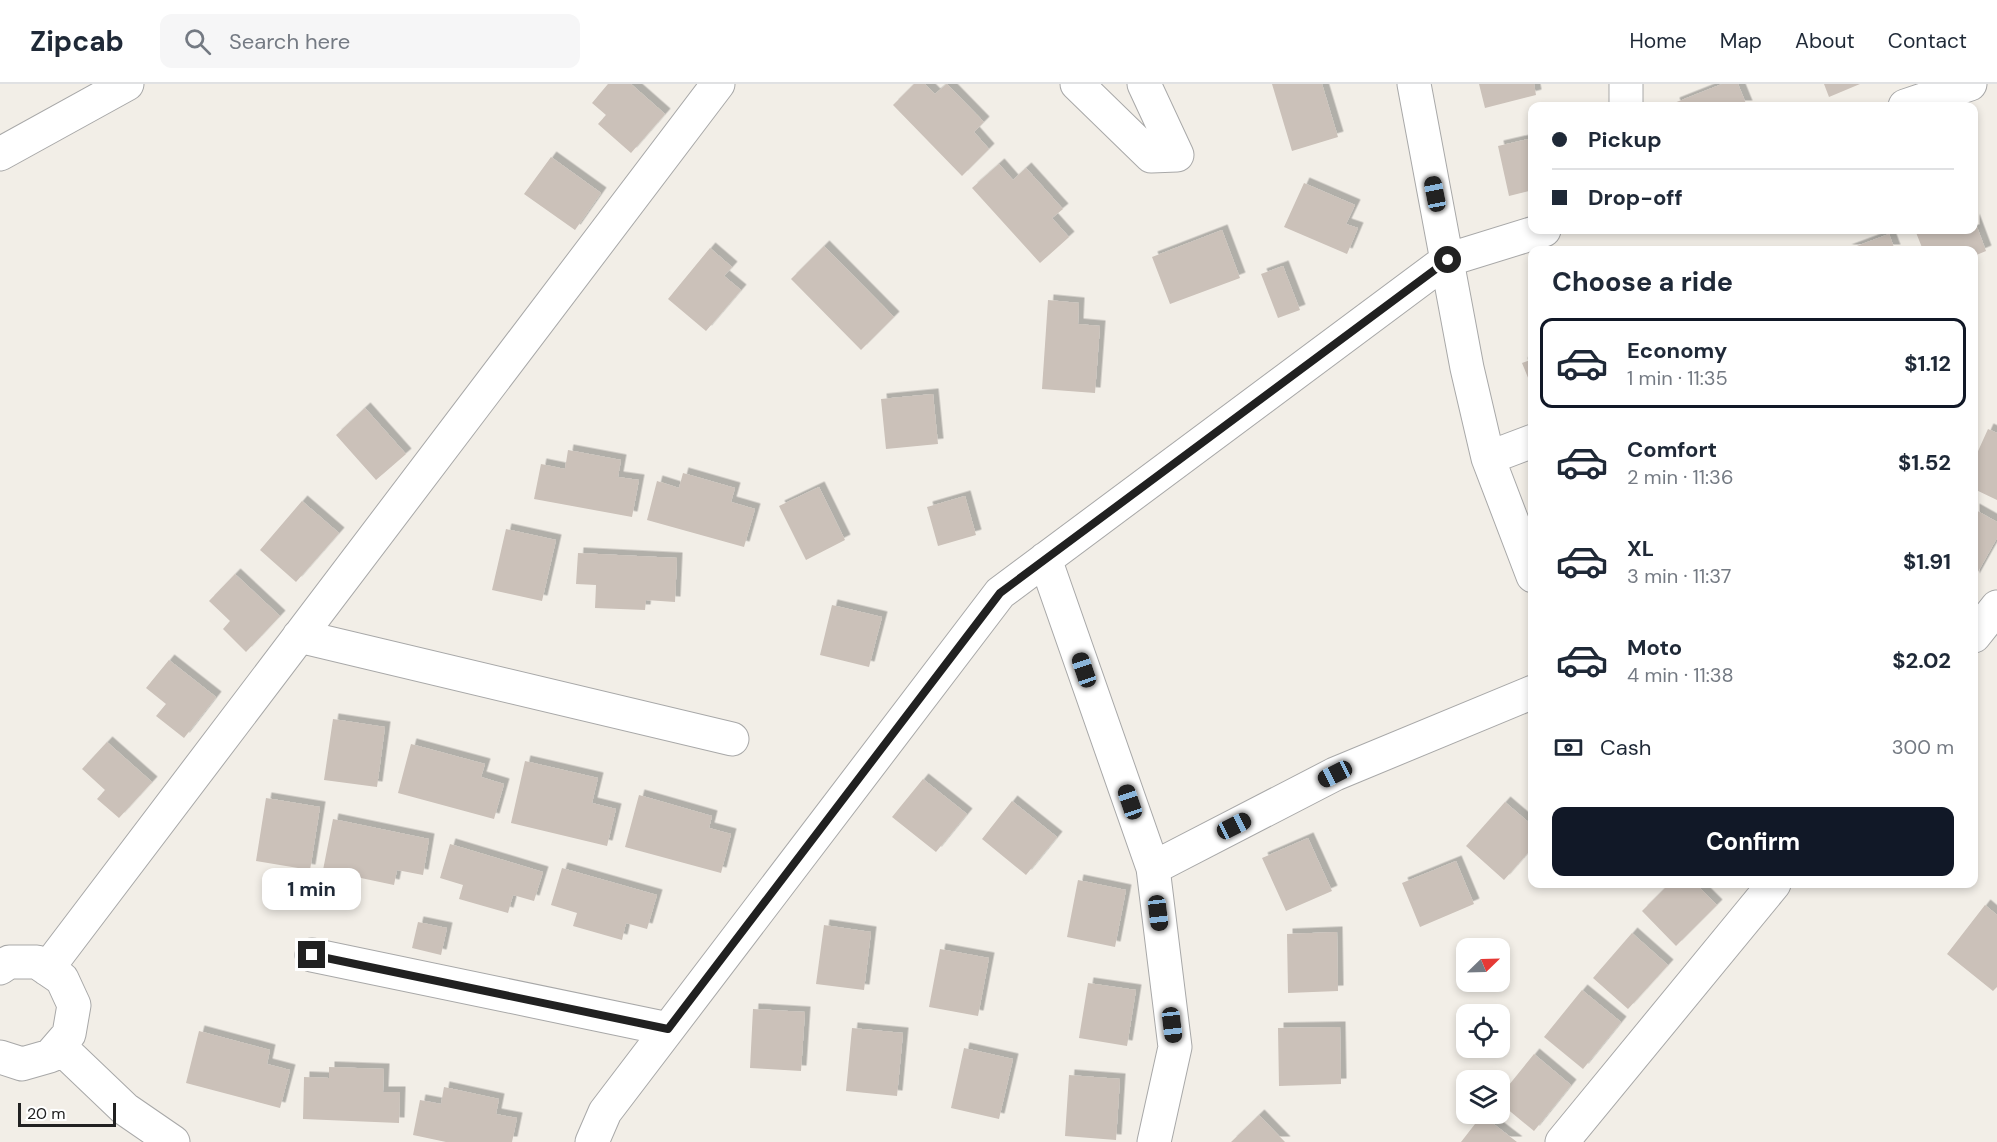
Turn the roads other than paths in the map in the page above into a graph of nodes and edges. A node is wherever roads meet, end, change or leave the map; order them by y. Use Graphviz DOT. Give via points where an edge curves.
graph roads {
  1 [pos="127,84"];
  2 [pos="718,84"];
  3 [pos="1077,84"];
  4 [pos="1144,84"];
  5 [pos="1414,84"];
  6 [pos="1626,84"];
  7 [pos="1970,84"];
  8 [pos="1626,102"];
  9 [pos="1917,102"];
  10 [pos="0,154"];
  11 [pos="1531,234"];
  12 [pos="1448,260"];
  13 [pos="1528,443"];
  14 [pos="1488,458"];
  15 [pos="1045,560"];
  16 [pos="1528,563"];
  17 [pos="1997,608"];
  18 [pos="1978,631"];
  19 [pos="299,636"];
  20 [pos="1528,694"];
  21 [pos="732,739"];
  22 [pos="1153,868"];
  23 [pos="1771,888"];
  24 [pos="312,955"];
  25 [pos="0,968"];
  26 [pos="47,969"];
  27 [pos="668,1029"];
  28 [pos="59,1046"];
  29 [pos="0,1057"];
  30 [pos="173,1142"];
  31 [pos="592,1142"];
  32 [pos="1154,1142"];
  33 [pos="1562,1142"];
  1 -- 10 [label="street"];
  2 -- 19 [label="street"];
  3 -- 4 [label="street" via="1151,156 1177,155"];
  5 -- 12 [label="street"];
  6 -- 8 [label="street"];
  7 -- 9 [label="street"];
  11 -- 12 [label="street"];
  12 -- 14 [label="street"];
  12 -- 15 [label="street"];
  13 -- 14 [label="street"];
  14 -- 16 [label="street"];
  15 -- 22 [label="street"];
  15 -- 27 [label="street" via="1000,593"];
  17 -- 18 [label="street"];
  19 -- 21 [label="street"];
  19 -- 26 [label="street"];
  20 -- 22 [label="street" via="1335,774"];
  22 -- 32 [label="street" via="1175,1047"];
  23 -- 33 [label="street"];
  24 -- 27 [label="street"];
  25 -- 26 [label="street" via="9,962 38,962"];
  26 -- 28 [label="street" via="62,979 74,1005 69,1034"];
  27 -- 31 [label="street" via="605,1112"];
  28 -- 29 [label="street" via="50,1056 22,1064"];
  28 -- 30 [label="street" via="126,1109"];
}
